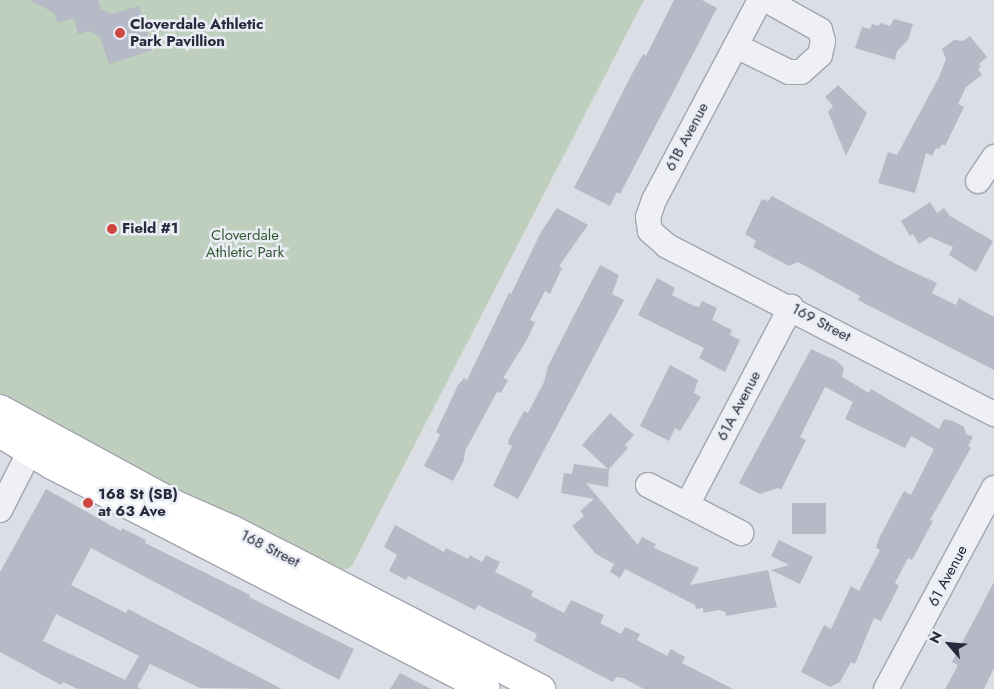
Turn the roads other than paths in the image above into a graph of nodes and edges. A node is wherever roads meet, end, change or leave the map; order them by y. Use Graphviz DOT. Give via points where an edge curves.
graph roads {
  1 [pos="760,0"];
  2 [pos="766,0"];
  3 [pos="736,46"];
  4 [pos="994,157"];
  5 [pos="978,181"];
  6 [pos="650,231"];
  7 [pos="791,307"];
  8 [pos="0,409"];
  9 [pos="994,414"];
  10 [pos="0,433"];
  11 [pos="35,441"];
  12 [pos="648,485"];
  13 [pos="994,488"];
  14 [pos="687,505"];
  15 [pos="0,510"];
  16 [pos="742,533"];
  17 [pos="486,689"];
  18 [pos="541,689"];
  19 [pos="886,689"];
  1 -- 3 [label="street, 61B Avenue"];
  2 -- 3 [label="street" via="820,30 823,41 820,55 801,72 789,72"];
  3 -- 6 [label="street, 61B Avenue" via="654,200 648,217"];
  4 -- 5 [label="street"];
  6 -- 7 [label="street, 169 Street" via="667,246"];
  7 -- 9 [label="street, 169 Street"];
  7 -- 14 [label="street, 61A Avenue"];
  8 -- 11 [label="main road, 168 Street"];
  10 -- 11 [label="main road, 168 Street"];
  11 -- 15 [label="street"];
  11 -- 17 [label="main road, 168 Street"];
  11 -- 18 [label="main road, 168 Street" via="233,530"];
  12 -- 14 [label="street"];
  13 -- 19 [label="street, 61 Avenue"];
  14 -- 16 [label="street"];
}
